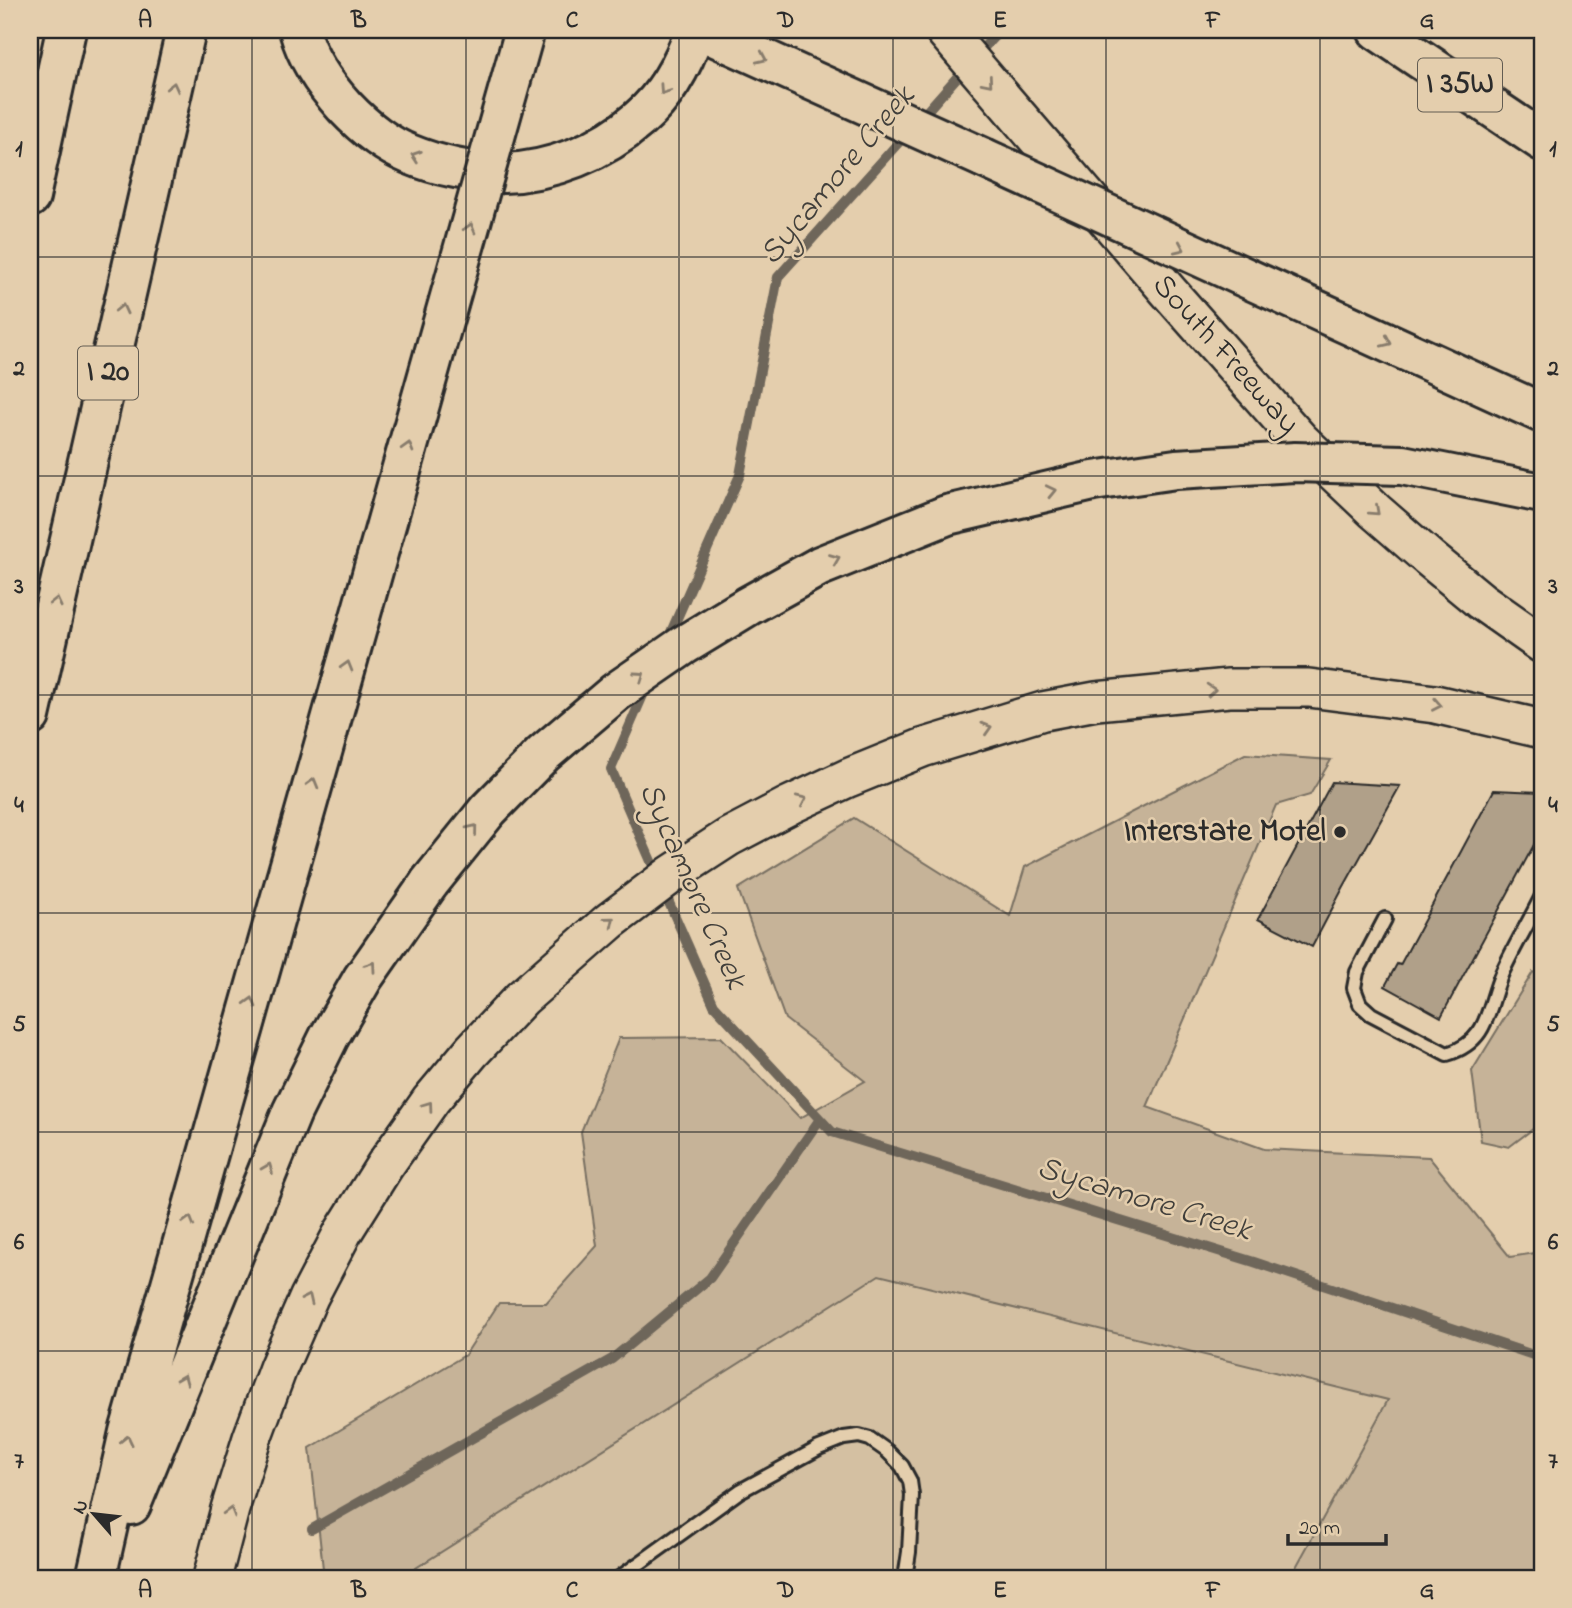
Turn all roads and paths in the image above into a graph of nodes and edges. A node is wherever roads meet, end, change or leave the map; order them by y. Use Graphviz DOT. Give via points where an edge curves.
graph roads {
  1 [pos="66,30"];
  2 [pos="186,30"];
  3 [pos="299,30"];
  4 [pos="525,30"];
  5 [pos="697,30"];
  6 [pos="944,30"];
  7 [pos="1377,30"];
  8 [pos="1542,141"];
  9 [pos="30,197"];
  10 [pos="1542,413"];
  11 [pos="1542,493"];
  12 [pos="1542,644"];
  13 [pos="30,716"];
  14 [pos="1542,729"];
  15 [pos="1542,896"];
  16 [pos="1385,919"];
  17 [pos="99,1578"];
  18 [pos="212,1578"];
  19 [pos="619,1578"];
  20 [pos="905,1578"];
  1 -- 9 [label="highway"];
  13 -- 2 [label="highway, I 20, one-way"];
  5 -- 3 [label="highway, one-way" via="676,73 639,120 582,155 554,165 503,173 409,155 382,139 334,94"];
  17 -- 4 [label="highway, one-way, bridge" via="129,1432"];
  5 -- 10 [label="highway, one-way, bridge"];
  6 -- 12 [label="main road, South Freeway, one-way, bridge" via="1300,440 1429,558"];
  7 -- 8 [label="highway, I 35W"];
  17 -- 11 [label="highway, one-way, bridge" via="292,1112 363,978 430,882 488,810 543,754 616,692 684,645 820,566 947,515 1093,481 1176,469 1295,462 1402,465"];
  18 -- 14 [label="main road, one-way" via="274,1380 309,1297 385,1166 431,1101 514,1007 610,921 671,874 729,837 813,794 922,748 1096,701 1229,688 1309,688 1435,704"];
  15 -- 16 [label="lane" via="1501,975 1485,1024 1472,1041 1447,1054 1360,1004 1354,988 1357,972"];
  19 -- 20 [label="lane" via="740,1491 818,1448 859,1436 887,1451 910,1481"];
}
